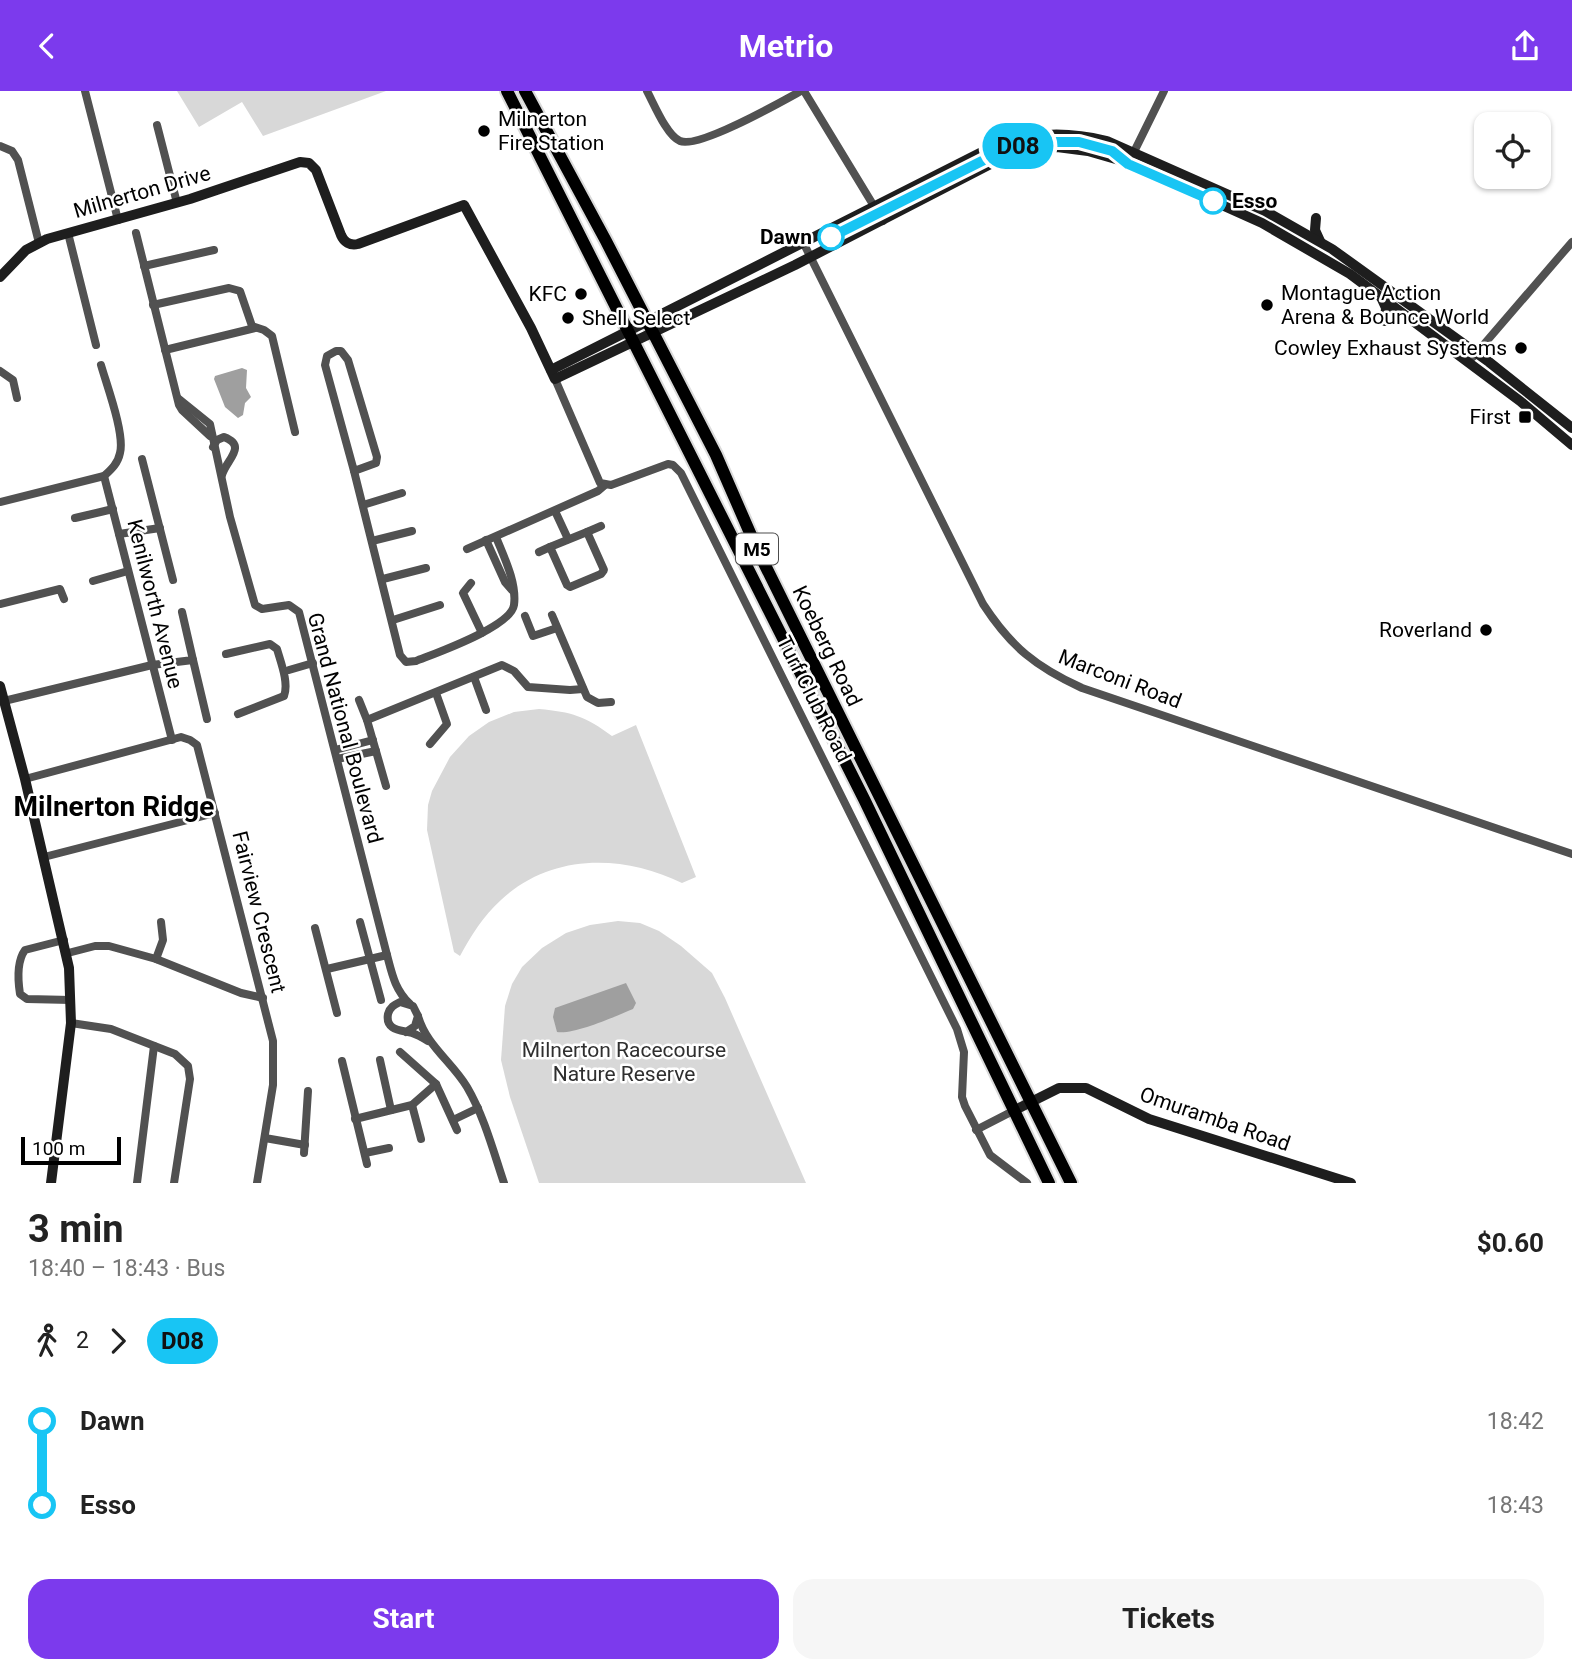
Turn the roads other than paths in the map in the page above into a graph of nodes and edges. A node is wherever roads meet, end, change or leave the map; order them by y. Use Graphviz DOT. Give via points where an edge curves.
graph roads {
  1 [pos="85,91"];
  2 [pos="507,91"];
  3 [pos="526,91"];
  4 [pos="647,91"];
  5 [pos="802,91"];
  6 [pos="1164,91"];
  7 [pos="157,125"];
  8 [pos="0,146"];
  9 [pos="1134,152"];
  10 [pos="1128,164"];
  11 [pos="177,203"];
  12 [pos="875,206"];
  13 [pos="1316,218"];
  14 [pos="118,220"];
  15 [pos="883,221"];
  16 [pos="68,233"];
  17 [pos="136,233"];
  18 [pos="1320,241"];
  19 [pos="803,242"];
  20 [pos="39,243"];
  21 [pos="1572,243"];
  22 [pos="214,250"];
  23 [pos="810,257"];
  24 [pos="144,266"];
  25 [pos="0,277"];
  26 [pos="1381,297"];
  27 [pos="153,305"];
  28 [pos="647,320"];
  29 [pos="1385,321"];
  30 [pos="255,328"];
  31 [pos="653,333"];
  32 [pos="630,336"];
  33 [pos="96,345"];
  34 [pos="165,349"];
  35 [pos="1476,352"];
  36 [pos="1469,363"];
  37 [pos="101,365"];
  38 [pos="0,371"];
  39 [pos="553,375"];
  40 [pos="17,398"];
  41 [pos="1572,428"];
  42 [pos="295,432"];
  43 [pos="213,442"];
  44 [pos="1572,445"];
  45 [pos="142,459"];
  46 [pos="354,471"];
  47 [pos="104,476"];
  48 [pos="222,477"];
  49 [pos="605,485"];
  50 [pos="402,493"];
  51 [pos="0,502"];
  52 [pos="363,505"];
  53 [pos="113,509"];
  54 [pos="555,511"];
  55 [pos="75,518"];
  56 [pos="601,526"];
  57 [pos="160,528"];
  58 [pos="412,531"];
  59 [pos="587,532"];
  60 [pos="119,534"];
  61 [pos="496,537"];
  62 [pos="568,539"];
  63 [pos="486,540"];
  64 [pos="372,541"];
  65 [pos="550,547"];
  66 [pos="467,549"];
  67 [pos="538,552"];
  68 [pos="426,568"];
  69 [pos="128,571"];
  70 [pos="383,579"];
  71 [pos="173,580"];
  72 [pos="93,581"];
  73 [pos="471,583"];
  74 [pos="513,591"];
  75 [pos="64,599"];
  76 [pos="0,604"];
  77 [pos="440,605"];
  78 [pos="182,612"];
  79 [pos="552,615"];
  80 [pos="525,616"];
  81 [pos="393,621"];
  82 [pos="557,628"];
  83 [pos="481,633"];
  84 [pos="226,654"];
  85 [pos="193,660"];
  86 [pos="313,663"];
  87 [pos="152,665"];
  88 [pos="289,670"];
  89 [pos="474,677"];
  90 [pos="0,685"];
  91 [pos="583,689"];
  92 [pos="436,693"];
  93 [pos="359,700"];
  94 [pos="611,702"];
  95 [pos="3,708"];
  96 [pos="486,710"];
  97 [pos="238,714"];
  98 [pos="207,719"];
  99 [pos="368,720"];
  100 [pos="172,740"];
  101 [pos="373,740"];
  102 [pos="430,744"];
  103 [pos="376,751"];
  104 [pos="336,754"];
  105 [pos="25,779"];
  106 [pos="386,786"];
  107 [pos="215,813"];
  108 [pos="1572,854"];
  109 [pos="44,857"];
  110 [pos="161,922"];
  111 [pos="360,922"];
  112 [pos="315,928"];
  113 [pos="64,940"];
  114 [pos="68,953"];
  115 [pos="387,955"];
  116 [pos="156,959"];
  117 [pos="370,959"];
  118 [pos="327,969"];
  119 [pos="395,985"];
  120 [pos="263,998"];
  121 [pos="71,1000"];
  122 [pos="381,1000"];
  123 [pos="410,1004"];
  124 [pos="390,1010"];
  125 [pos="337,1013"];
  126 [pos="418,1016"];
  127 [pos="71,1023"];
  128 [pos="406,1032"];
  129 [pos="431,1043"];
  130 [pos="154,1046"];
  131 [pos="400,1052"];
  132 [pos="380,1060"];
  133 [pos="342,1062"];
  134 [pos="436,1084"];
  135 [pos="308,1091"];
  136 [pos="1031,1101"];
  137 [pos="412,1105"];
  138 [pos="478,1107"];
  139 [pos="391,1110"];
  140 [pos="1013,1111"];
  141 [pos="452,1118"];
  142 [pos="355,1119"];
  143 [pos="457,1130"];
  144 [pos="976,1130"];
  145 [pos="265,1138"];
  146 [pos="421,1139"];
  147 [pos="389,1148"];
  148 [pos="365,1153"];
  149 [pos="368,1164"];
  150 [pos="51,1183"];
  151 [pos="137,1183"];
  152 [pos="174,1183"];
  153 [pos="257,1183"];
  154 [pos="504,1183"];
  155 [pos="1027,1183"];
  156 [pos="1049,1183"];
  157 [pos="1071,1183"];
  158 [pos="1351,1183"];
  1 -- 14 [label="street"];
  2 -- 32 [label="main road, Koeberg Road / M5"];
  3 -- 28 [label="main road, Koeberg Road / M5"];
  4 -- 5 [label="street" via="670,133 686,143 720,132"];
  5 -- 12 [label="street"];
  6 -- 9 [label="street"];
  7 -- 11 [label="street"];
  8 -- 20 [label="street" via="18,160"];
  9 -- 10 [label="street"];
  9 -- 12 [label="main road" via="1086,136 1055,133 1027,137 988,149"];
  9 -- 18 [label="main road"];
  10 -- 15 [label="main road" via="1078,149 1027,151 990,164"];
  10 -- 26 [label="main road" via="1273,229"];
  11 -- 14 [label="main road, Milnerton Drive"];
  11 -- 39 [label="main road, Milnerton Drive" via="306,162 316,170 341,237 351,244 464,205"];
  12 -- 15 [label="street"];
  12 -- 19 [label="main road"];
  13 -- 18 [label="main road"];
  14 -- 16 [label="main road, Milnerton Drive"];
  15 -- 23 [label="main road"];
  16 -- 20 [label="main road, Milnerton Drive"];
  16 -- 33 [label="street"];
  17 -- 24 [label="street"];
  18 -- 35 [label="main road"];
  19 -- 23 [label="street, Marconi Road"];
  19 -- 28 [label="main road"];
  20 -- 25 [label="main road, Milnerton Drive"];
  21 -- 35 [label="street"];
  22 -- 24 [label="street"];
  23 -- 31 [label="main road"];
  23 -- 108 [label="street, Marconi Road" via="983,604 1013,645 1033,662 1082,688"];
  24 -- 27 [label="street"];
  26 -- 29 [label="main road"];
  26 -- 36 [label="main road"];
  27 -- 30 [label="street" via="235,288"];
  27 -- 34 [label="street"];
  28 -- 31 [label="main road, Koeberg Road / M5"];
  28 -- 32 [label="main road"];
  30 -- 34 [label="street"];
  30 -- 42 [label="street" via="272,336"];
  31 -- 32 [label="main road"];
  31 -- 136 [label="main road, Koeberg Road / M5"];
  32 -- 39 [label="main road"];
  32 -- 140 [label="main road, Koeberg Road / M5" via="864,799"];
  34 -- 43 [label="street" via="182,410"];
  35 -- 36 [label="street"];
  35 -- 41 [label="main road"];
  36 -- 44 [label="main road"];
  37 -- 47 [label="street" via="121,438 119,457"];
  38 -- 40 [label="street" via="13,380"];
  39 -- 49 [label="street" via="597,479"];
  43 -- 48 [label="street, Grand National Boulevard"];
  43 -- 48 [label="street" via="224,437 235,447"];
  45 -- 57 [label="street"];
  46 -- 46 [label="street" via="325,366 327,356 336,351 348,359 377,457 376,463"];
  46 -- 52 [label="street"];
  47 -- 51 [label="street"];
  47 -- 53 [label="street, Kenilworth Avenue"];
  48 -- 86 [label="street, Grand National Boulevard" via="255,605 262,609 289,605 299,612"];
  49 -- 54 [label="street"];
  49 -- 144 [label="street, Turf Club Road" via="668,464 681,473 957,1029 964,1052 962,1097"];
  50 -- 52 [label="street"];
  52 -- 64 [label="street"];
  53 -- 55 [label="street"];
  53 -- 60 [label="street, Kenilworth Avenue"];
  54 -- 61 [label="street"];
  54 -- 62 [label="street"];
  56 -- 59 [label="street"];
  57 -- 60 [label="street"];
  57 -- 71 [label="street"];
  58 -- 64 [label="street"];
  59 -- 62 [label="street"];
  59 -- 65 [label="street" via="604,570 575,586 566,585"];
  60 -- 69 [label="street, Kenilworth Avenue"];
  61 -- 63 [label="street"];
  61 -- 74 [label="street"];
  62 -- 65 [label="street"];
  63 -- 66 [label="street"];
  63 -- 74 [label="street"];
  64 -- 70 [label="street"];
  65 -- 67 [label="street"];
  68 -- 70 [label="street"];
  69 -- 72 [label="street"];
  69 -- 87 [label="street, Kenilworth Avenue"];
  70 -- 81 [label="street"];
  73 -- 83 [label="street" via="463,593"];
  74 -- 83 [label="street" via="511,612"];
  75 -- 76 [label="street" via="60,589"];
  77 -- 81 [label="street"];
  78 -- 85 [label="street"];
  79 -- 82 [label="street"];
  80 -- 82 [label="street" via="533,636"];
  81 -- 83 [label="street" via="400,655 406,662"];
  82 -- 91 [label="street"];
  84 -- 97 [label="street" via="271,645 277,649 283,669 286,694"];
  85 -- 87 [label="street"];
  85 -- 98 [label="street"];
  86 -- 88 [label="street"];
  86 -- 104 [label="street, Grand National Boulevard"];
  87 -- 95 [label="street"];
  87 -- 100 [label="street, Kenilworth Avenue"];
  89 -- 91 [label="street" via="505,665 528,687"];
  89 -- 92 [label="street"];
  89 -- 96 [label="street"];
  90 -- 95 [label="main road"];
  91 -- 94 [label="street" via="598,703"];
  92 -- 99 [label="street"];
  92 -- 102 [label="street" via="447,724"];
  93 -- 99 [label="street"];
  95 -- 105 [label="main road"];
  99 -- 101 [label="street"];
  100 -- 105 [label="street"];
  100 -- 107 [label="street, Fairview Crescent" via="185,738 197,745"];
  101 -- 103 [label="street"];
  101 -- 104 [label="street"];
  103 -- 104 [label="street"];
  103 -- 106 [label="street"];
  104 -- 115 [label="street, Grand National Boulevard"];
  105 -- 109 [label="main road"];
  107 -- 109 [label="street"];
  107 -- 120 [label="street, Fairview Crescent"];
  109 -- 113 [label="main road"];
  110 -- 116 [label="street" via="163,940"];
  111 -- 117 [label="street"];
  112 -- 118 [label="street"];
  113 -- 114 [label="main road"];
  113 -- 121 [label="street" via="24,950 19,989 27,999"];
  114 -- 116 [label="street" via="104,945"];
  114 -- 121 [label="main road"];
  115 -- 117 [label="street"];
  115 -- 119 [label="street, Grand National Boulevard"];
  116 -- 120 [label="street"];
  117 -- 118 [label="street"];
  117 -- 122 [label="street"];
  118 -- 125 [label="street"];
  119 -- 123 [label="street, Grand National Boulevard"];
  119 -- 124 [label="street, Grand National Boulevard"];
  120 -- 145 [label="street, Fairview Crescent" via="274,1057"];
  121 -- 127 [label="main road"];
  123 -- 124 [label="street" via="400,1002"];
  123 -- 126 [label="street"];
  124 -- 128 [label="street" via="390,1024"];
  126 -- 128 [label="street" via="415,1026"];
  126 -- 129 [label="street"];
  127 -- 130 [label="street" via="111,1029"];
  127 -- 150 [label="main road"];
  128 -- 129 [label="street"];
  129 -- 138 [label="street" via="451,1063"];
  130 -- 151 [label="street"];
  130 -- 152 [label="street" via="181,1058 190,1072"];
  131 -- 134 [label="street"];
  132 -- 139 [label="street"];
  133 -- 142 [label="street"];
  134 -- 137 [label="street"];
  134 -- 141 [label="street"];
  135 -- 145 [label="street" via="305,1144"];
  136 -- 140 [label="main road, Omuramba Road"];
  136 -- 157 [label="main road, Koeberg Road / M5"];
  136 -- 158 [label="main road, Omuramba Road" via="1064,1087 1089,1088 1149,1119"];
  137 -- 139 [label="street"];
  137 -- 146 [label="street"];
  138 -- 141 [label="street"];
  138 -- 154 [label="street"];
  139 -- 142 [label="street"];
  140 -- 144 [label="street"];
  140 -- 156 [label="main road, Koeberg Road / M5"];
  141 -- 143 [label="street"];
  142 -- 148 [label="street"];
  144 -- 155 [label="street, Turf Club Road" via="990,1155"];
  145 -- 153 [label="street, Fairview Crescent"];
  147 -- 148 [label="street"];
  148 -- 149 [label="street"];
}
